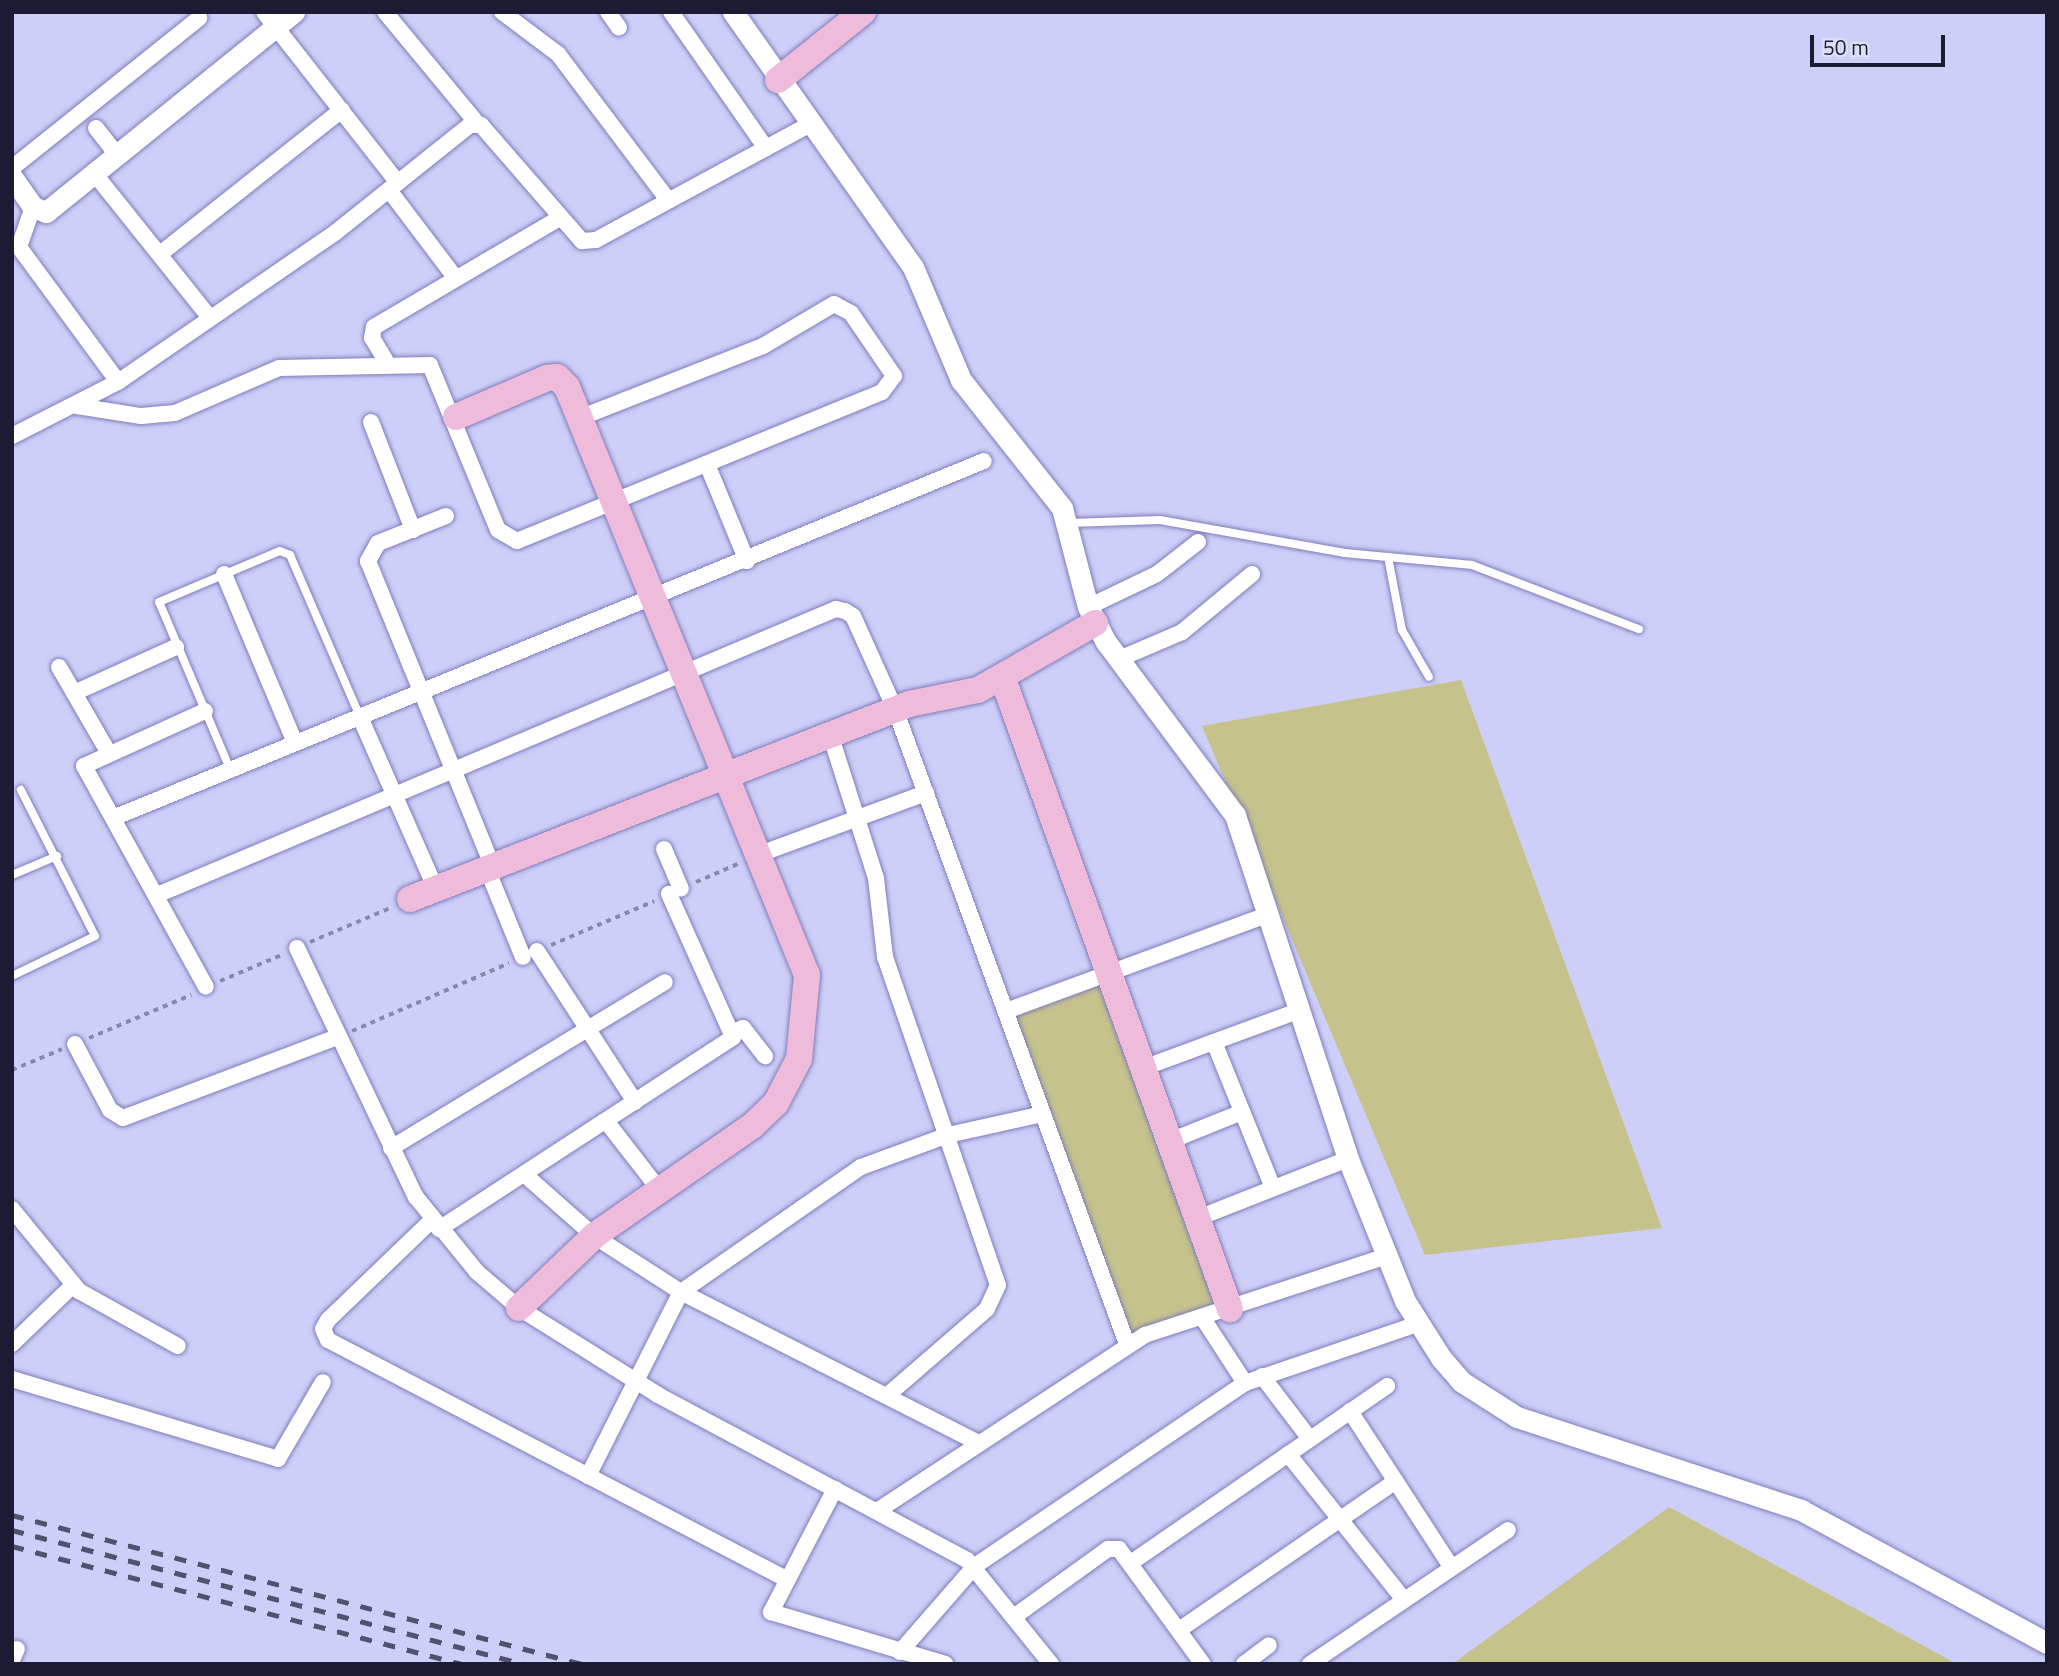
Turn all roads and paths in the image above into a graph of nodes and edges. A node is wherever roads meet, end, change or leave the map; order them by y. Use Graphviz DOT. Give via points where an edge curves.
graph roads {
  1 [pos="385,12"];
  2 [pos="502,12"];
  3 [pos="608,12"];
  4 [pos="671,12"];
  5 [pos="733,12"];
  6 [pos="863,12"];
  7 [pos="278,17"];
  8 [pos="199,18"];
  9 [pos="619,28"];
  10 [pos="778,80"];
  11 [pos="342,110"];
  12 [pos="476,122"];
  13 [pos="809,125"];
  14 [pos="96,128"];
  15 [pos="766,148"];
  16 [pos="116,155"];
  17 [pos="12,168"];
  18 [pos="94,173"];
  19 [pos="12,177"];
  20 [pos="394,186"];
  21 [pos="668,200"];
  22 [pos="33,207"];
  23 [pos="558,219"];
  24 [pos="160,254"];
  25 [pos="454,276"];
  26 [pos="210,318"];
  27 [pos="386,361"];
  28 [pos="118,382"];
  29 [pos="77,406"];
  30 [pos="456,417"];
  31 [pos="579,418"];
  32 [pos="371,422"];
  33 [pos="12,436"];
  34 [pos="984,461"];
  35 [pos="707,464"];
  36 [pos="614,503"];
  37 [pos="446,516"];
  38 [pos="1069,523"];
  39 [pos="413,530"];
  40 [pos="1198,542"];
  41 [pos="1388,557"];
  42 [pos="747,561"];
  43 [pos="224,574"];
  44 [pos="1252,574"];
  45 [pos="654,600"];
  46 [pos="1091,615"];
  47 [pos="1639,629"];
  48 [pos="176,646"];
  49 [pos="1119,659"];
  50 [pos="59,667"];
  51 [pos="684,672"];
  52 [pos="1429,677"];
  53 [pos="1003,679"];
  54 [pos="420,691"];
  55 [pos="74,693"];
  56 [pos="895,709"];
  57 [pos="205,711"];
  58 [pos="360,717"];
  59 [pos="830,734"];
  60 [pos="295,743"];
  61 [pos="108,752"];
  62 [pos="230,769"];
  63 [pos="453,770"];
  64 [pos="726,775"];
  65 [pos="22,790"];
  66 [pos="926,793"];
  67 [pos="395,795"];
  68 [pos="113,818"];
  69 [pos="858,818"];
  70 [pos="664,849"];
  71 [pos="760,854"];
  72 [pos="57,856"];
  73 [pos="490,868"];
  74 [pos="12,874"];
  75 [pos="436,889"];
  76 [pos="157,895"];
  77 [pos="410,900"];
  78 [pos="1269,914"];
  79 [pos="297,948"];
  80 [pos="1109,973"];
  81 [pos="12,976"];
  82 [pos="665,982"];
  83 [pos="206,987"];
  84 [pos="1006,1011"];
  85 [pos="1298,1011"];
  86 [pos="586,1029"];
  87 [pos="734,1032"];
  88 [pos="337,1037"];
  89 [pos="1214,1042"];
  90 [pos="75,1044"];
  91 [pos="765,1056"];
  92 [pos="1143,1068"];
  93 [pos="635,1102"];
  94 [pos="1242,1112"];
  95 [pos="1043,1114"];
  96 [pos="606,1121"];
  97 [pos="948,1135"];
  98 [pos="1170,1141"];
  99 [pos="391,1148"];
  100 [pos="1348,1159"];
  101 [pos="524,1174"];
  102 [pos="657,1188"];
  103 [pos="1273,1188"];
  104 [pos="13,1213"];
  105 [pos="1198,1218"];
  106 [pos="436,1225"];
  107 [pos="594,1236"];
  108 [pos="1387,1256"];
  109 [pos="73,1285"];
  110 [pos="681,1292"];
  111 [pos="519,1308"];
  112 [pos="1230,1309"];
  113 [pos="1202,1317"];
  114 [pos="1417,1324"];
  115 [pos="12,1343"];
  116 [pos="1127,1344"];
  117 [pos="178,1346"];
  118 [pos="1262,1376"];
  119 [pos="12,1379"];
  120 [pos="632,1380"];
  121 [pos="323,1382"];
  122 [pos="1245,1383"];
  123 [pos="1387,1386"];
  124 [pos="889,1394"];
  125 [pos="1350,1411"];
  126 [pos="1310,1439"];
  127 [pos="979,1443"];
  128 [pos="1288,1454"];
  129 [pos="588,1476"];
  130 [pos="1396,1481"];
  131 [pos="835,1489"];
  132 [pos="877,1511"];
  133 [pos="1340,1520"];
  134 [pos="1508,1530"];
  135 [pos="1132,1562"];
  136 [pos="975,1566"];
  137 [pos="1452,1568"];
  138 [pos="786,1579"];
  139 [pos="1404,1601"];
  140 [pos="1016,1616"];
  141 [pos="1180,1630"];
  142 [pos="2047,1643"];
  143 [pos="1269,1646"];
  144 [pos="900,1652"];
  145 [pos="945,1664"];
  146 [pos="1051,1664"];
  147 [pos="1203,1664"];
  148 [pos="1244,1664"];
  149 [pos="1310,1664"];
  1 -- 12 [label="street"];
  2 -- 21 [label="street" via="572,69"];
  3 -- 9 [label="street"];
  4 -- 15 [label="street"];
  5 -- 10 [label="street"];
  6 -- 10 [label="main road"];
  7 -- 11 [label="street"];
  7 -- 16 [label="street"];
  8 -- 17 [label="street"];
  10 -- 13 [label="street"];
  11 -- 20 [label="street"];
  11 -- 24 [label="street"];
  12 -- 20 [label="street"];
  12 -- 23 [label="street"];
  13 -- 15 [label="street"];
  13 -- 38 [label="street" via="914,267 961,380"];
  14 -- 16 [label="street"];
  15 -- 21 [label="street"];
  16 -- 18 [label="street"];
  18 -- 22 [label="street" via="46,212"];
  18 -- 24 [label="street"];
  19 -- 22 [label="street"];
  20 -- 25 [label="street"];
  20 -- 26 [label="street"];
  21 -- 23 [label="street" via="596,240 573,237"];
  22 -- 28 [label="street" via="19,247"];
  23 -- 25 [label="street"];
  24 -- 26 [label="street"];
  25 -- 27 [label="street" via="374,327 372,338"];
  26 -- 28 [label="street"];
  27 -- 29 [label="street" via="279,368 175,413 141,416"];
  27 -- 30 [label="street" via="430,365"];
  28 -- 29 [label="street"];
  29 -- 33 [label="street"];
  30 -- 31 [label="main road" via="557,377"];
  30 -- 36 [label="street" via="505,539 517,541"];
  31 -- 35 [label="street" via="763,346 834,304 851,313 894,376 890,386"];
  31 -- 36 [label="main road"];
  32 -- 39 [label="street"];
  34 -- 42 [label="street"];
  35 -- 36 [label="street"];
  35 -- 42 [label="street"];
  36 -- 45 [label="main road"];
  37 -- 39 [label="street"];
  38 -- 41 [label="lane" via="1160,520"];
  38 -- 46 [label="street"];
  39 -- 54 [label="street" via="378,543 369,561"];
  40 -- 46 [label="street" via="1157,575"];
  41 -- 47 [label="lane" via="1472,565"];
  41 -- 52 [label="lane" via="1402,630"];
  42 -- 45 [label="street"];
  43 -- 48 [label="lane" via="159,602"];
  43 -- 58 [label="lane" via="280,551 290,555"];
  43 -- 60 [label="street"];
  44 -- 49 [label="street" via="1182,632"];
  45 -- 51 [label="main road"];
  45 -- 54 [label="street"];
  46 -- 49 [label="street"];
  46 -- 53 [label="main road"];
  48 -- 55 [label="street"];
  48 -- 57 [label="lane"];
  49 -- 78 [label="street" via="1236,815"];
  50 -- 55 [label="street"];
  51 -- 56 [label="street" via="836,608 853,616"];
  51 -- 63 [label="street"];
  51 -- 64 [label="main road"];
  53 -- 56 [label="main road"];
  53 -- 80 [label="main road"];
  54 -- 58 [label="street"];
  54 -- 63 [label="street"];
  55 -- 61 [label="street"];
  56 -- 59 [label="main road"];
  56 -- 66 [label="street"];
  57 -- 61 [label="street"];
  57 -- 62 [label="lane"];
  58 -- 60 [label="street"];
  58 -- 67 [label="street"];
  59 -- 64 [label="main road"];
  59 -- 69 [label="street"];
  60 -- 62 [label="street"];
  61 -- 68 [label="street" via="84,766"];
  62 -- 68 [label="street"];
  63 -- 67 [label="street"];
  63 -- 73 [label="street"];
  64 -- 71 [label="main road"];
  64 -- 73 [label="main road"];
  65 -- 72 [label="lane"];
  66 -- 69 [label="street"];
  66 -- 84 [label="street"];
  67 -- 75 [label="street"];
  67 -- 76 [label="street"];
  68 -- 76 [label="street"];
  69 -- 71 [label="street"];
  69 -- 97 [label="street" via="876,878 885,957"];
  70 -- 87 [label="street" via="675,891"];
  71 -- 102 [label="main road" via="807,975 799,1059 776,1102 752,1126"];
  72 -- 74 [label="lane"];
  72 -- 81 [label="lane" via="95,936"];
  73 -- 75 [label="main road"];
  73 -- 86 [label="street" via="530,954"];
  75 -- 77 [label="main road"];
  76 -- 83 [label="street"];
  78 -- 80 [label="street"];
  78 -- 85 [label="street"];
  79 -- 88 [label="street"];
  80 -- 84 [label="street"];
  80 -- 92 [label="main road"];
  82 -- 86 [label="street"];
  84 -- 95 [label="street"];
  85 -- 89 [label="street"];
  85 -- 100 [label="street"];
  86 -- 93 [label="street"];
  86 -- 99 [label="street"];
  87 -- 91 [label="street" via="743,1028"];
  87 -- 93 [label="street"];
  88 -- 90 [label="street" via="123,1118 110,1110"];
  88 -- 99 [label="street"];
  89 -- 92 [label="street"];
  89 -- 94 [label="street"];
  92 -- 98 [label="main road"];
  93 -- 96 [label="street"];
  94 -- 98 [label="street"];
  94 -- 103 [label="street"];
  95 -- 97 [label="street"];
  95 -- 116 [label="street"];
  96 -- 101 [label="street"];
  96 -- 102 [label="street"];
  97 -- 110 [label="street" via="839,1178"];
  97 -- 124 [label="street" via="997,1295"];
  98 -- 105 [label="main road"];
  99 -- 106 [label="street"];
  100 -- 103 [label="street"];
  100 -- 108 [label="street"];
  101 -- 106 [label="street"];
  101 -- 107 [label="street"];
  102 -- 107 [label="main road"];
  103 -- 105 [label="street"];
  104 -- 109 [label="street"];
  105 -- 112 [label="main road"];
  106 -- 111 [label="street"];
  106 -- 129 [label="street" via="328,1320 323,1334"];
  107 -- 110 [label="street"];
  107 -- 111 [label="main road"];
  108 -- 112 [label="street"];
  108 -- 114 [label="street"];
  109 -- 115 [label="street"];
  109 -- 117 [label="street"];
  110 -- 120 [label="street"];
  110 -- 124 [label="street"];
  111 -- 120 [label="street"];
  112 -- 113 [label="street"];
  113 -- 116 [label="street"];
  113 -- 122 [label="street"];
  114 -- 118 [label="street"];
  114 -- 142 [label="street" via="1462,1382 1517,1417 1801,1510"];
  116 -- 127 [label="street"];
  118 -- 122 [label="street"];
  118 -- 126 [label="street"];
  119 -- 121 [label="street" via="278,1458"];
  120 -- 129 [label="street"];
  120 -- 131 [label="street"];
  122 -- 136 [label="street"];
  123 -- 125 [label="street"];
  124 -- 127 [label="street"];
  125 -- 126 [label="street"];
  125 -- 130 [label="street"];
  126 -- 128 [label="street"];
  127 -- 132 [label="street"];
  128 -- 133 [label="street"];
  128 -- 135 [label="street"];
  129 -- 138 [label="street"];
  130 -- 133 [label="street"];
  130 -- 137 [label="street"];
  131 -- 132 [label="street"];
  131 -- 138 [label="street"];
  132 -- 136 [label="street"];
  133 -- 139 [label="street"];
  133 -- 141 [label="street"];
  134 -- 137 [label="street"];
  135 -- 140 [label="street" via="1119,1549 1108,1549"];
  135 -- 141 [label="street"];
  136 -- 140 [label="street"];
  136 -- 144 [label="street"];
  137 -- 139 [label="street"];
  138 -- 144 [label="street" via="771,1608 774,1617"];
  139 -- 149 [label="street"];
  140 -- 146 [label="street"];
  141 -- 147 [label="street"];
  143 -- 148 [label="street"];
  144 -- 145 [label="street"];
}
